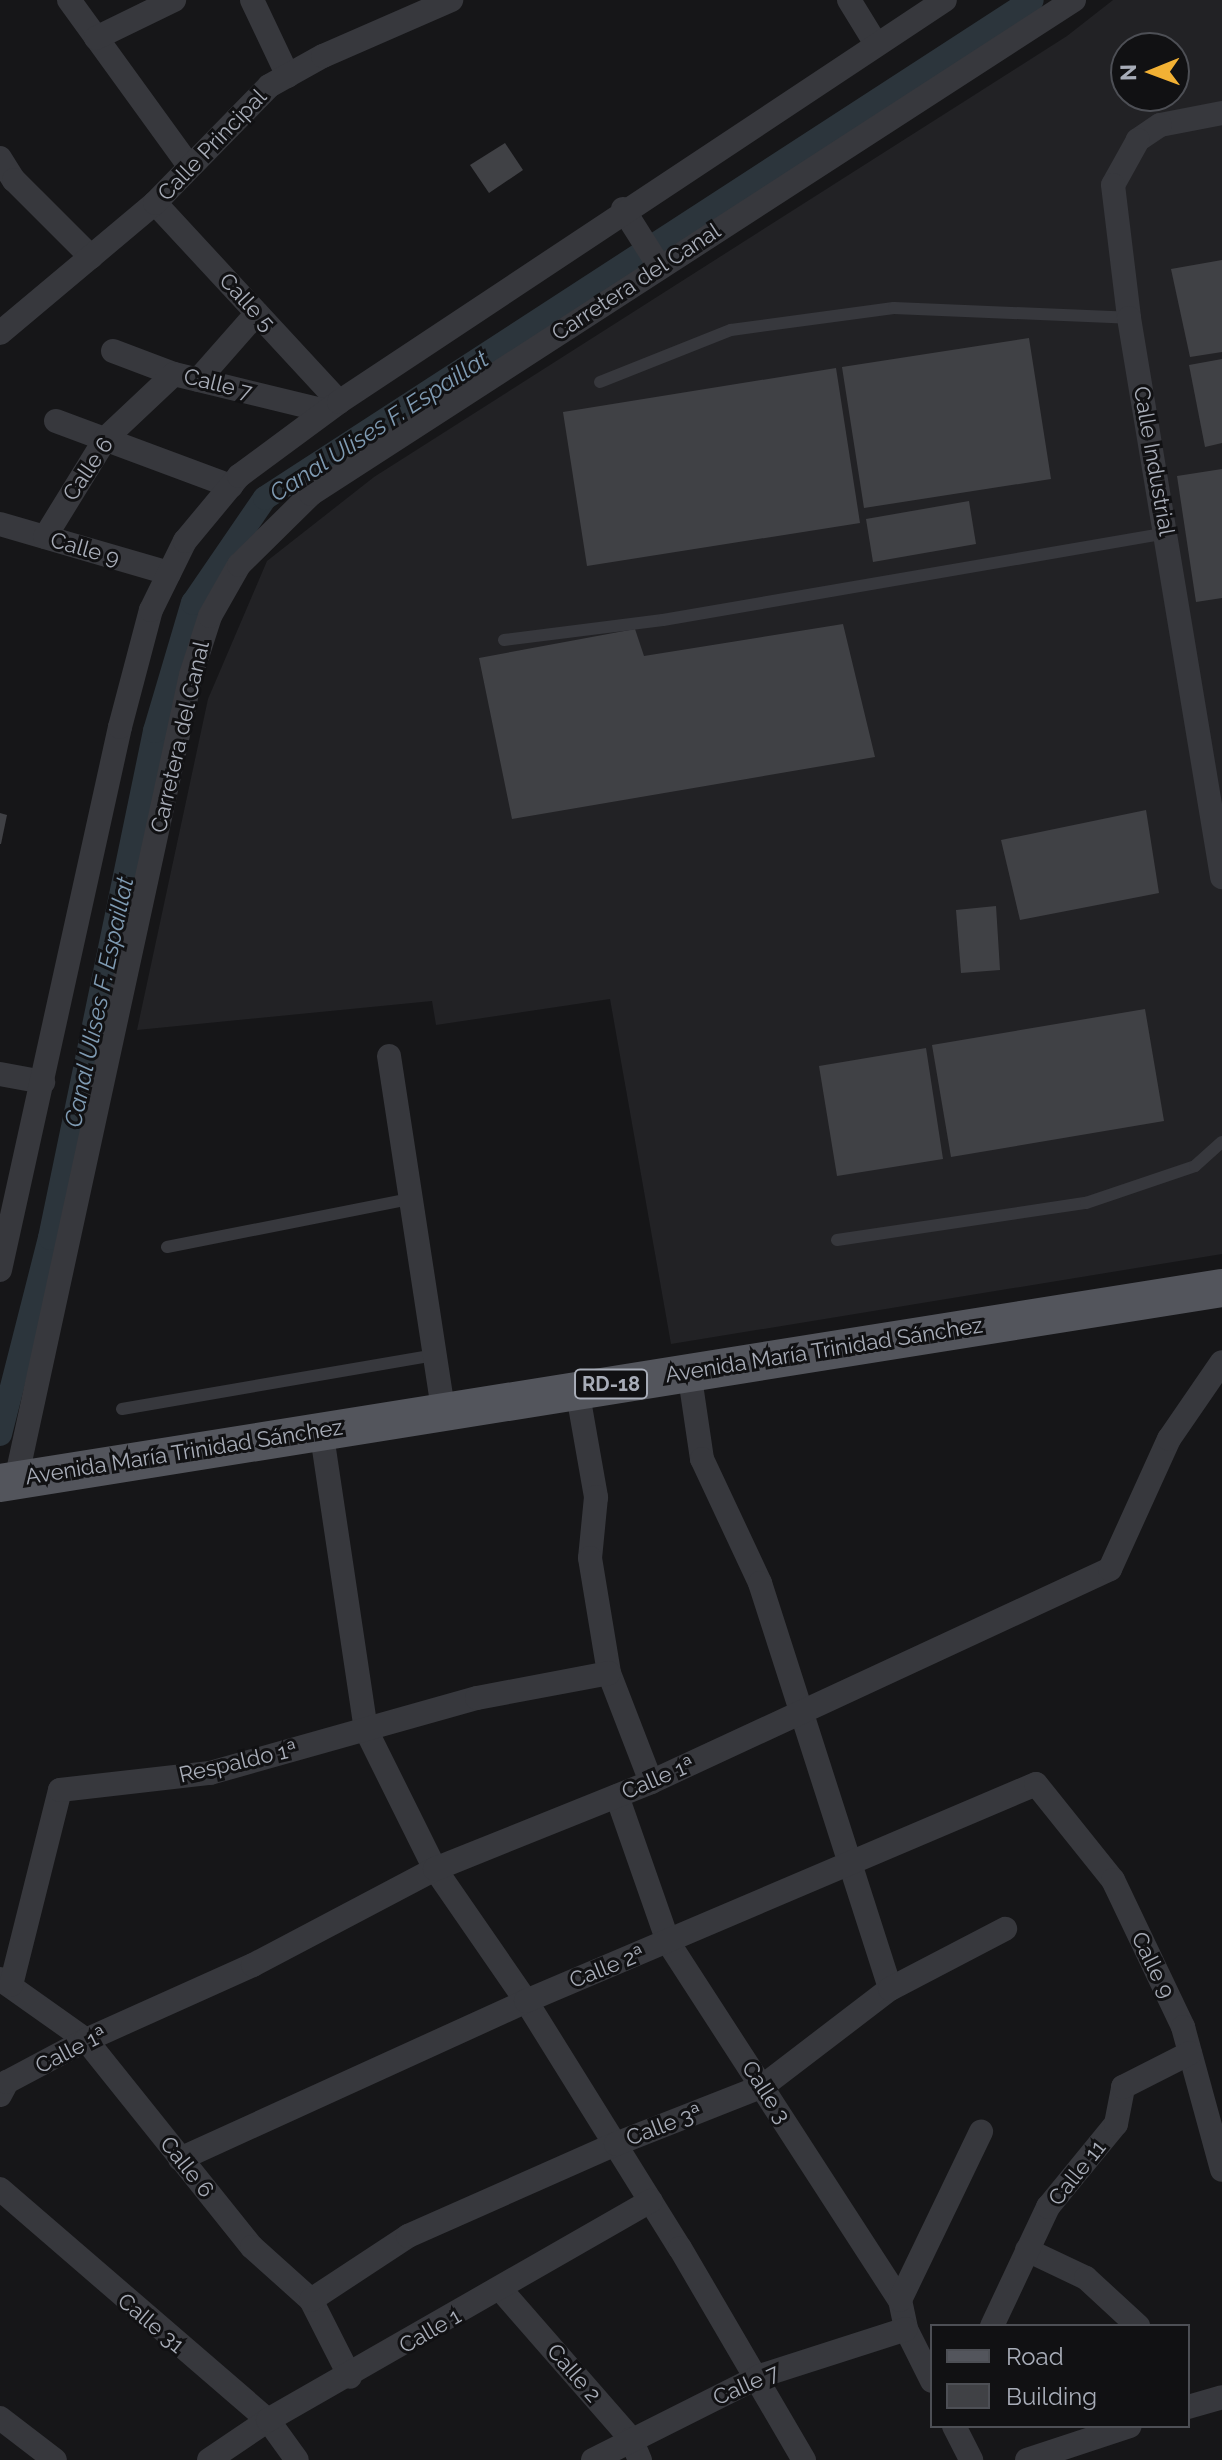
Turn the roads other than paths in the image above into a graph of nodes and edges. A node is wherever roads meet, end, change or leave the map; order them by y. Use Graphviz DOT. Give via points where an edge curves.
graph roads {
  1 [pos="69,0"];
  2 [pos="174,0"];
  3 [pos="252,0"];
  4 [pos="451,0"];
  5 [pos="849,0"];
  6 [pos="945,0"];
  7 [pos="1074,0"];
  8 [pos="402,10"];
  9 [pos="96,38"];
  10 [pos="876,44"];
  11 [pos="288,76"];
  12 [pos="1222,113"];
  13 [pos="0,158"];
  14 [pos="189,166"];
  15 [pos="155,203"];
  16 [pos="629,218"];
  17 [pos="91,257"];
  18 [pos="656,261"];
  19 [pos="257,313"];
  20 [pos="1129,318"];
  21 [pos="0,333"];
  22 [pos="113,351"];
  23 [pos="186,377"];
  24 [pos="600,382"];
  25 [pos="332,406"];
  26 [pos="56,421"];
  27 [pos="106,438"];
  28 [pos="231,486"];
  29 [pos="0,524"];
  30 [pos="1167,533"];
  31 [pos="45,537"];
  32 [pos="169,573"];
  33 [pos="504,640"];
  34 [pos="1222,877"];
  35 [pos="389,1056"];
  36 [pos="0,1074"];
  37 [pos="43,1082"];
  38 [pos="1222,1142"];
  39 [pos="410,1199"];
  40 [pos="837,1240"];
  41 [pos="167,1247"];
  42 [pos="0,1270"];
  43 [pos="1222,1288"];
  44 [pos="434,1355"];
  45 [pos="1222,1362"];
  46 [pos="689,1371"];
  47 [pos="577,1389"];
  48 [pos="122,1409"];
  49 [pos="443,1410"];
  50 [pos="321,1429"];
  51 [pos="8,1482"];
  52 [pos="609,1673"];
  53 [pos="798,1713"];
  54 [pos="366,1730"];
  55 [pos="651,1782"];
  56 [pos="1036,1784"];
  57 [pos="617,1796"];
  58 [pos="852,1866"];
  59 [pos="435,1869"];
  60 [pos="1005,1929"];
  61 [pos="668,1942"];
  62 [pos="6,1982"];
  63 [pos="890,1989"];
  64 [pos="526,2001"];
  65 [pos="86,2040"];
  66 [pos="1190,2053"];
  67 [pos="763,2086"];
  68 [pos="0,2095"];
  69 [pos="981,2132"];
  70 [pos="616,2144"];
  71 [pos="180,2159"];
  72 [pos="1222,2170"];
  73 [pos="0,2189"];
  74 [pos="651,2201"];
  75 [pos="1027,2250"];
  76 [pos="502,2291"];
  77 [pos="311,2300"];
  78 [pos="900,2300"];
  79 [pos="993,2324"];
  80 [pos="1136,2324"];
  81 [pos="906,2329"];
  82 [pos="930,2373"];
  83 [pos="760,2376"];
  84 [pos="350,2377"];
  85 [pos="1222,2397"];
  86 [pos="1190,2406"];
  87 [pos="0,2418"];
  88 [pos="268,2420"];
  89 [pos="955,2428"];
  90 [pos="1124,2428"];
  91 [pos="636,2450"];
  92 [pos="55,2460"];
  93 [pos="209,2460"];
  94 [pos="297,2460"];
  95 [pos="593,2460"];
  96 [pos="804,2460"];
  97 [pos="971,2460"];
  98 [pos="1027,2460"];
  1 -- 9 [label="street"];
  2 -- 9 [label="street"];
  3 -- 11 [label="street"];
  4 -- 8 [label="street, Calle Principal"];
  5 -- 10 [label="street"];
  6 -- 10 [label="street"];
  7 -- 18 [label="street, Carretera del Canal"];
  8 -- 11 [label="street, Calle Principal"];
  9 -- 14 [label="street"];
  10 -- 16 [label="street"];
  11 -- 14 [label="street, Calle Principal" via="269,86"];
  12 -- 20 [label="street, Calle Industrial" via="1160,125 1122,161 1113,185"];
  13 -- 17 [label="street" via="14,180"];
  14 -- 15 [label="street, Calle Principal"];
  15 -- 17 [label="street, Calle Principal"];
  15 -- 19 [label="street, Calle 5"];
  16 -- 18 [label="street"];
  16 -- 25 [label="street"];
  17 -- 21 [label="street, Calle Principal"];
  18 -- 51 [label="street, Carretera del Canal" via="311,494 239,565 210,616 191,675"];
  19 -- 23 [label="street, Calle 6"];
  19 -- 25 [label="street, Calle 5"];
  20 -- 24 [label="lane" via="894,308 731,330"];
  20 -- 30 [label="street, Calle Industrial"];
  22 -- 23 [label="street, Calle 7"];
  23 -- 25 [label="street, Calle 7"];
  23 -- 27 [label="street, Calle 6"];
  25 -- 28 [label="street"];
  26 -- 27 [label="street"];
  27 -- 28 [label="street"];
  27 -- 31 [label="street, Calle 6"];
  28 -- 32 [label="street" via="185,541"];
  29 -- 31 [label="street, Calle 9"];
  30 -- 33 [label="lane" via="663,620"];
  30 -- 34 [label="street, Calle Industrial"];
  31 -- 32 [label="street, Calle 9"];
  32 -- 37 [label="street" via="151,610 120,727"];
  35 -- 39 [label="street"];
  36 -- 37 [label="street"];
  37 -- 42 [label="street"];
  38 -- 40 [label="lane" via="1195,1166 1086,1203"];
  39 -- 41 [label="lane"];
  39 -- 44 [label="street"];
  43 -- 46 [label="main road, Avenida María Trinidad Sánchez / RD-18"];
  44 -- 48 [label="lane"];
  44 -- 49 [label="street"];
  45 -- 53 [label="street, Calle 1ª" via="1169,1439 1110,1569"];
  46 -- 47 [label="main road, Avenida María Trinidad Sánchez / RD-18"];
  46 -- 53 [label="street" via="702,1459 760,1583"];
  47 -- 49 [label="main road, Avenida María Trinidad Sánchez / RD-18"];
  47 -- 52 [label="street" via="596,1497 590,1558"];
  49 -- 50 [label="main road, Avenida María Trinidad Sánchez / RD-18"];
  50 -- 51 [label="main road, Avenida María Trinidad Sánchez / RD-18"];
  50 -- 54 [label="street"];
  52 -- 54 [label="street, Respaldo 1ª" via="477,1698"];
  52 -- 55 [label="street"];
  53 -- 55 [label="street, Calle 1ª"];
  53 -- 58 [label="street"];
  54 -- 59 [label="street"];
  54 -- 62 [label="street, Respaldo 1ª" via="210,1773 60,1790"];
  55 -- 57 [label="street, Calle 1ª"];
  56 -- 58 [label="street, Calle 2ª"];
  56 -- 66 [label="street, Calle 9" via="1113,1880 1183,2027"];
  57 -- 59 [label="street, Calle 1ª"];
  57 -- 61 [label="street, Calle 3"];
  58 -- 61 [label="street, Calle 2ª"];
  58 -- 63 [label="street"];
  59 -- 64 [label="street"];
  59 -- 65 [label="street, Calle 1ª" via="253,1965"];
  60 -- 63 [label="street, Calle 3ª"];
  61 -- 64 [label="street, Calle 2ª"];
  61 -- 67 [label="street, Calle 3"];
  62 -- 65 [label="street, Calle 6"];
  63 -- 67 [label="street, Calle 3ª"];
  64 -- 70 [label="street"];
  64 -- 71 [label="street, Calle 2ª"];
  65 -- 68 [label="street, Calle 1ª" via="7,2082"];
  65 -- 71 [label="street, Calle 6"];
  66 -- 72 [label="street, Calle 9"];
  66 -- 75 [label="street, Calle 11" via="1123,2087 1116,2124 1048,2207"];
  67 -- 70 [label="street, Calle 3ª"];
  67 -- 78 [label="street, Calle 3"];
  69 -- 78 [label="street"];
  70 -- 74 [label="street"];
  70 -- 77 [label="street, Calle 3ª" via="408,2236"];
  71 -- 77 [label="street, Calle 6" via="252,2247"];
  73 -- 88 [label="street, Calle 31"];
  74 -- 76 [label="street, Calle 1"];
  74 -- 83 [label="street"];
  75 -- 79 [label="street, Calle 11"];
  75 -- 80 [label="street" via="1086,2278"];
  76 -- 84 [label="street, Calle 1"];
  76 -- 91 [label="street, Calle 2"];
  77 -- 84 [label="street, Calle 6"];
  78 -- 81 [label="street, Calle 3"];
  81 -- 82 [label="street, Calle 3"];
  81 -- 83 [label="street, Calle 7"];
  83 -- 91 [label="street, Calle 7"];
  83 -- 96 [label="street"];
  84 -- 88 [label="street, Calle 1"];
  85 -- 86 [label="street"];
  87 -- 92 [label="street"];
  88 -- 93 [label="street, Calle 1"];
  88 -- 94 [label="street, Calle 31"];
  89 -- 97 [label="street"];
  90 -- 98 [label="street"];
  91 -- 95 [label="street, Calle 7"];
}
